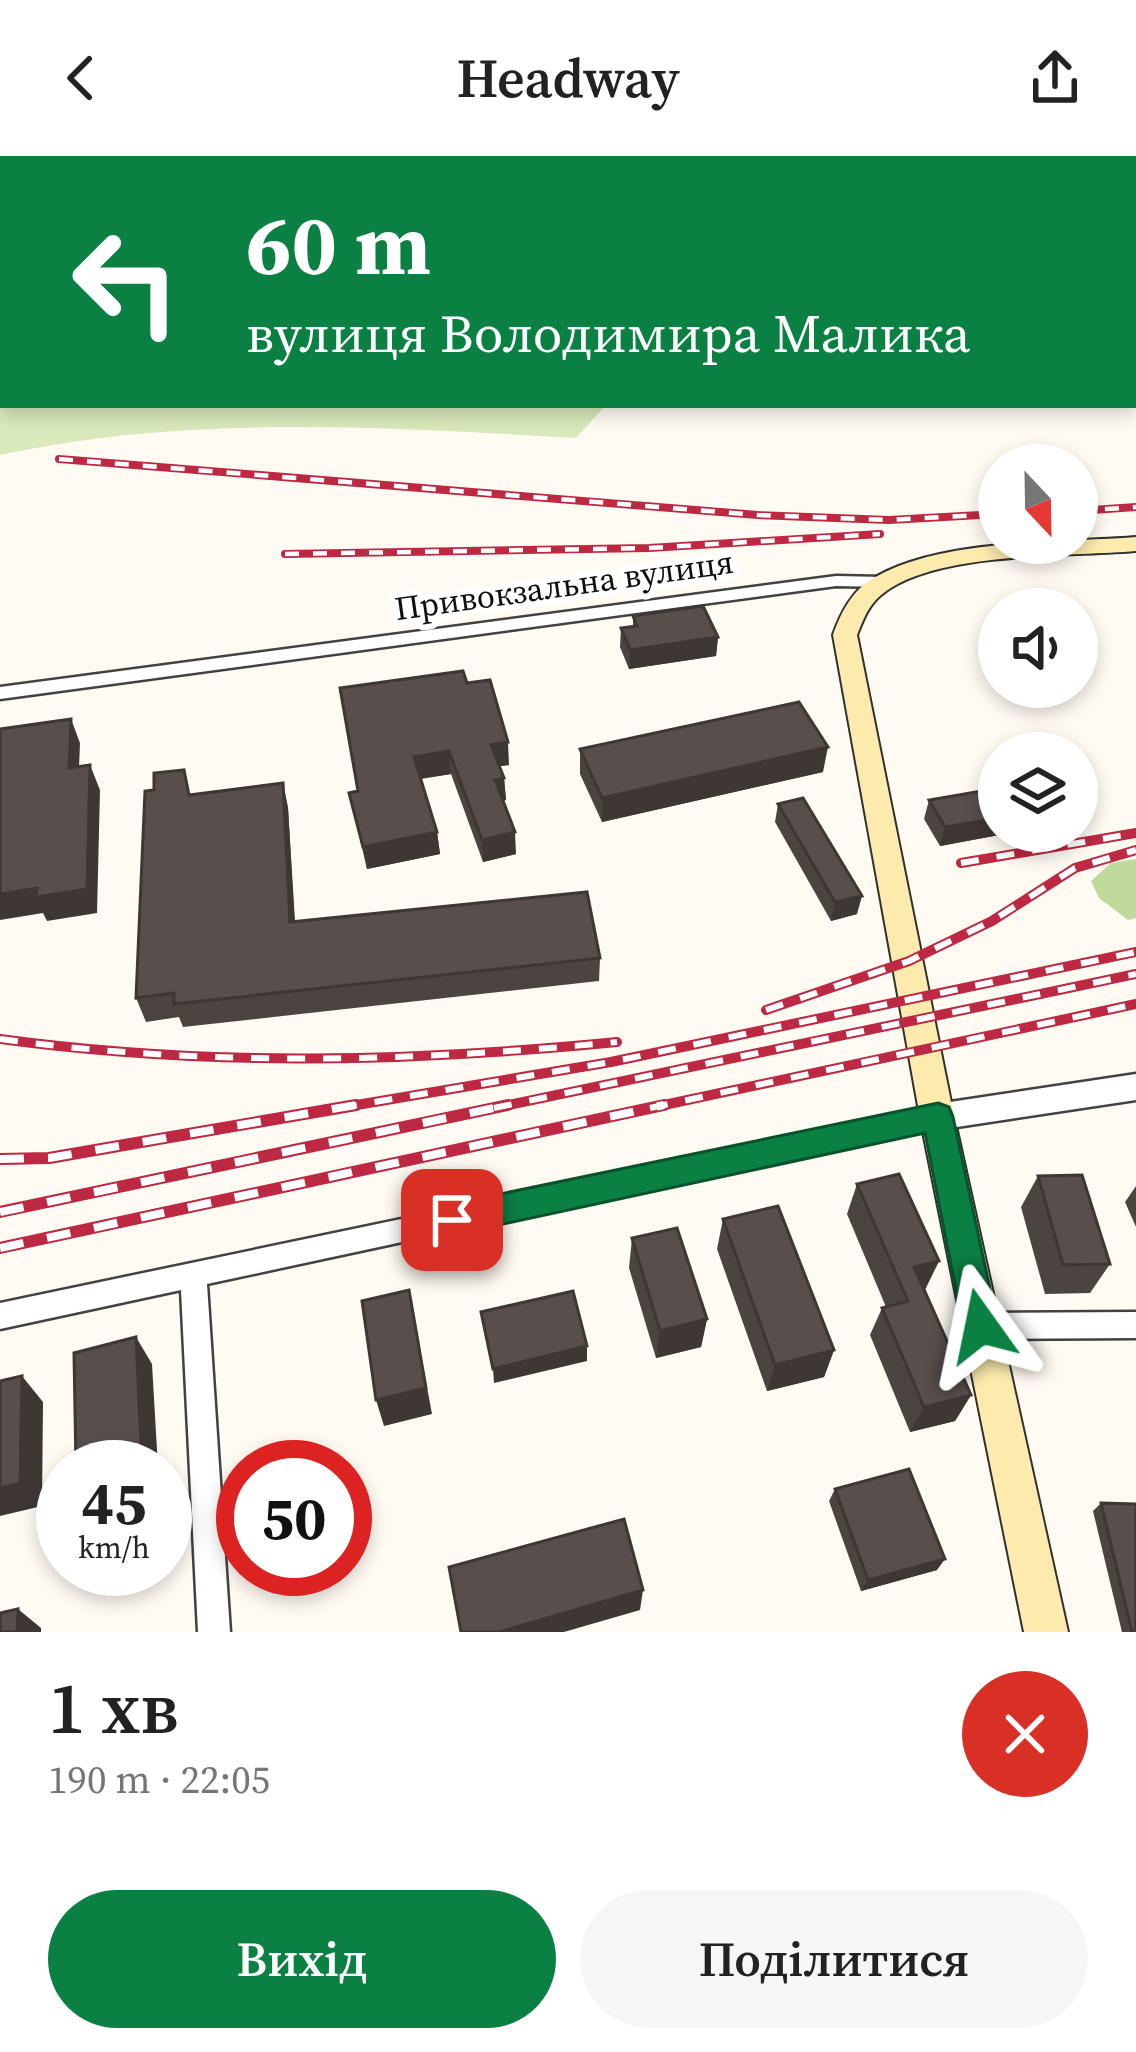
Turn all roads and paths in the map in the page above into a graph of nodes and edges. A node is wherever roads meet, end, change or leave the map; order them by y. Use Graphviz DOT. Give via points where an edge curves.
graph roads {
  1 [pos="1136,544"];
  2 [pos="883,581"];
  3 [pos="0,693"];
  4 [pos="1136,1087"];
  5 [pos="938,1117"];
  6 [pos="193,1274"];
  7 [pos="0,1316"];
  8 [pos="1136,1325"];
  9 [pos="981,1326"];
  10 [pos="214,1632"];
  11 [pos="1046,1632"];
  1 -- 2 [label="main road, Привокзальна вулиця" via="934,566"];
  2 -- 3 [label="street, Привокзальна вулиця" via="836,580"];
  2 -- 5 [label="main road" via="855,606 845,635"];
  4 -- 5 [label="street"];
  5 -- 6 [label="street"];
  5 -- 9 [label="main road"];
  6 -- 7 [label="street"];
  6 -- 10 [label="street"];
  8 -- 9 [label="street"];
  9 -- 11 [label="main road"];
}
